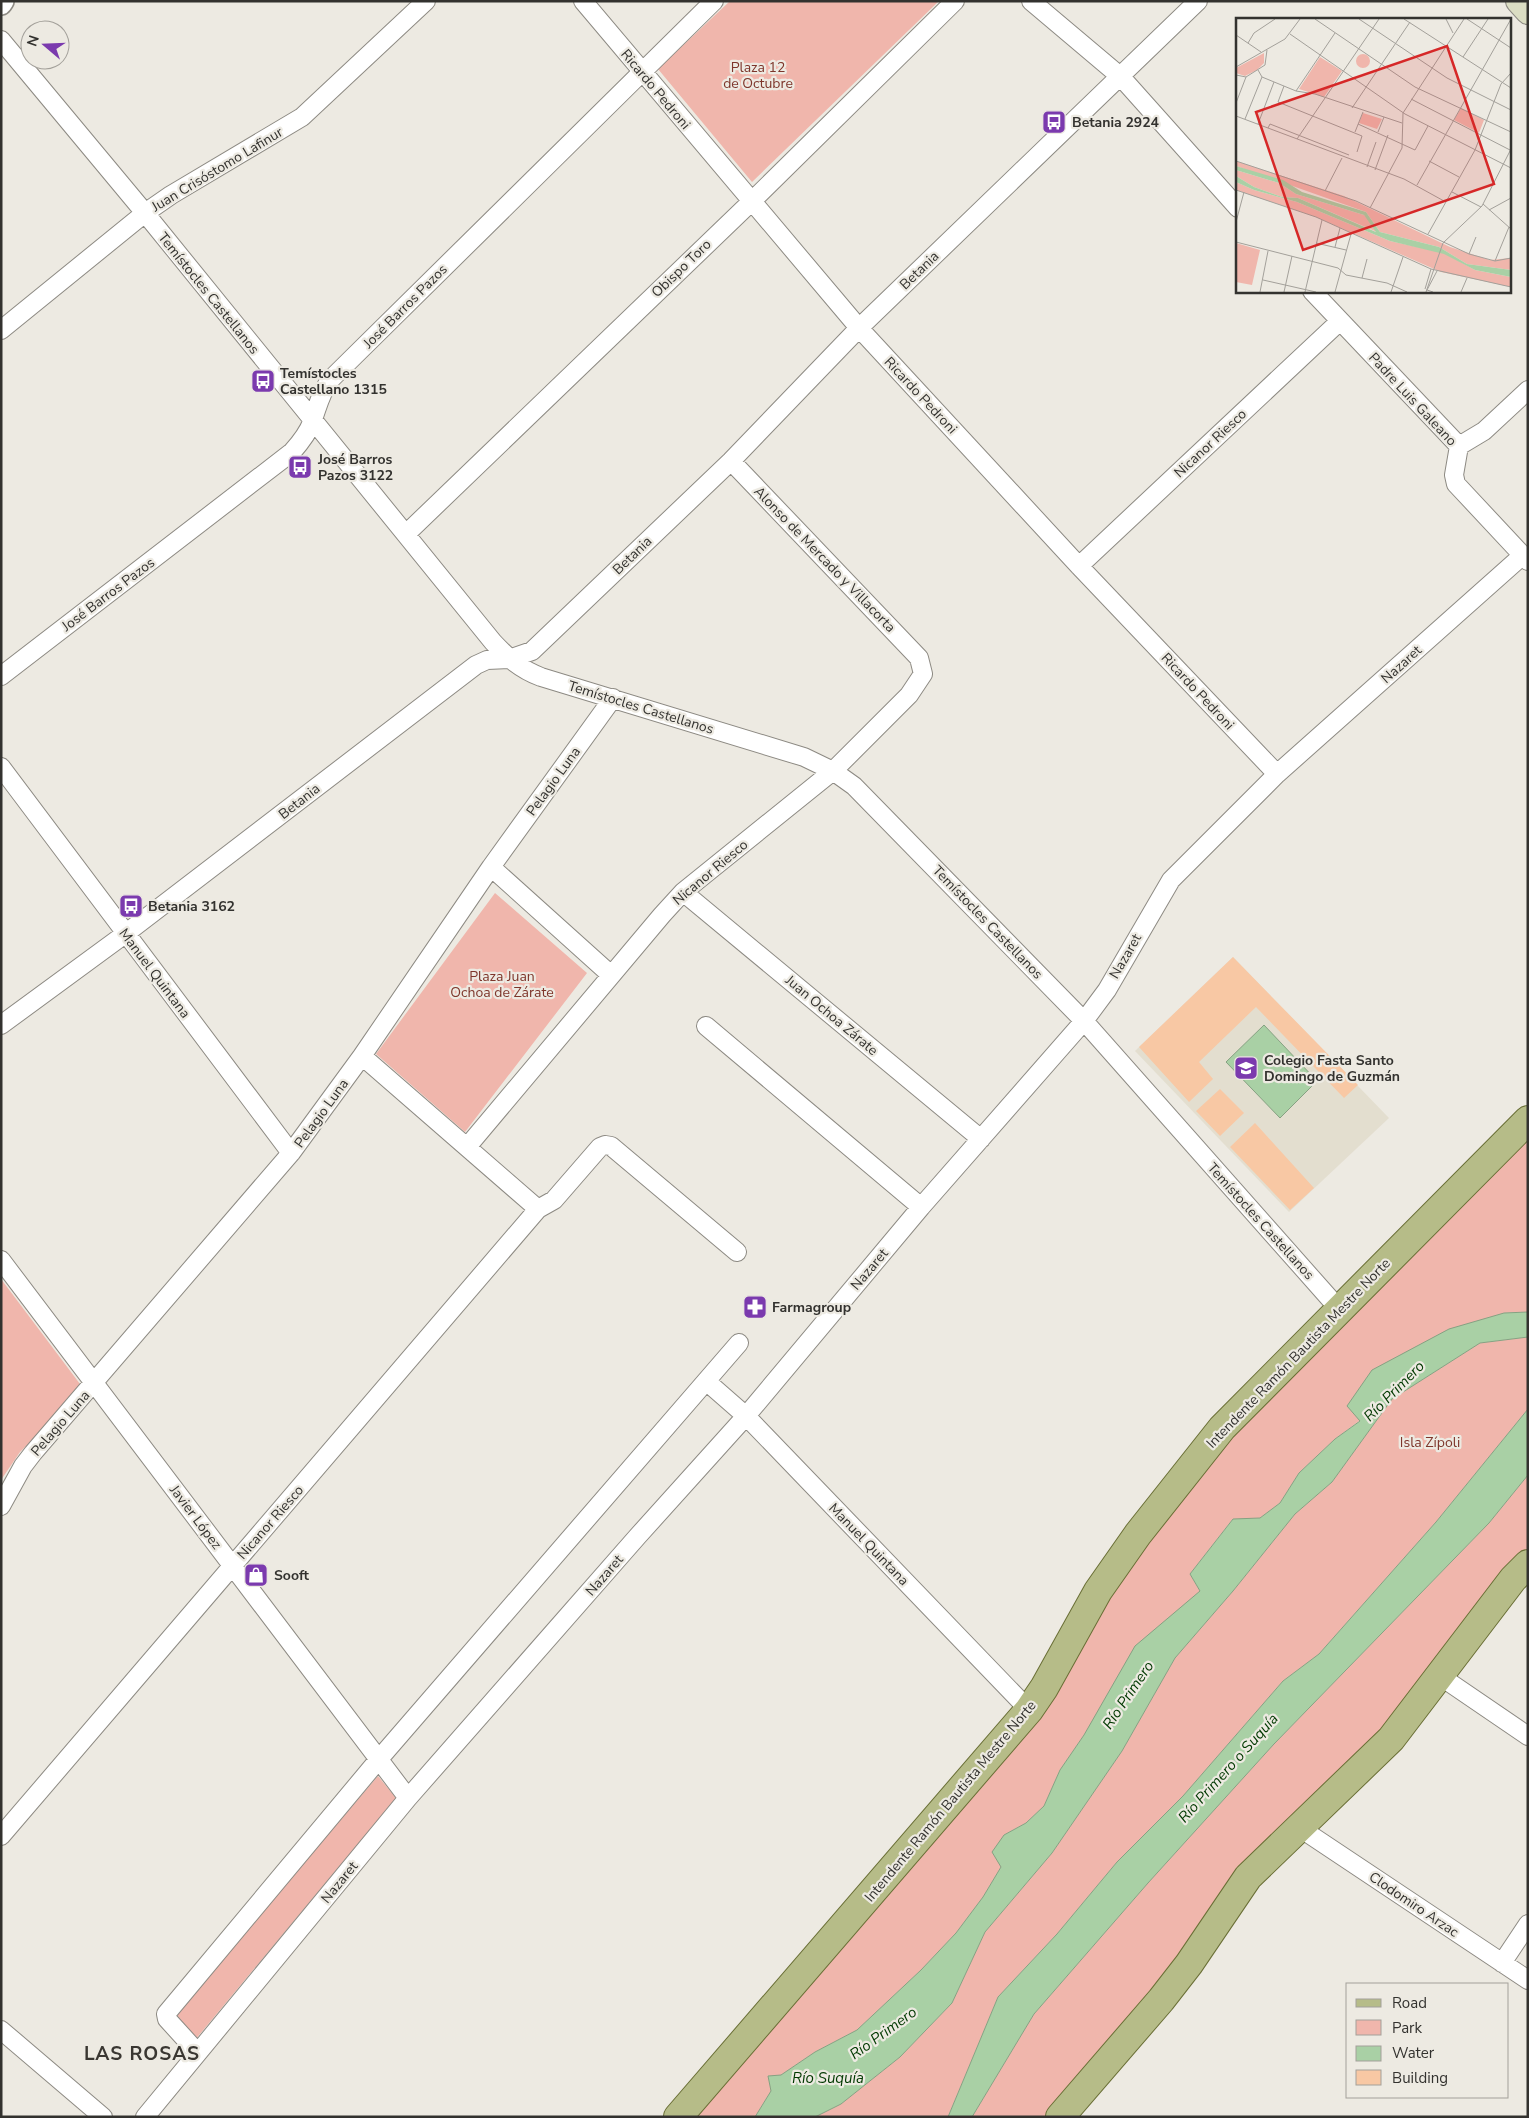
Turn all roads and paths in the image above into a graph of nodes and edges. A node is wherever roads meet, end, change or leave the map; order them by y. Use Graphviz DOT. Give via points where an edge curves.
graph roads {
  1 [pos="426,1"];
  2 [pos="583,1"];
  3 [pos="714,1"];
  4 [pos="955,1"];
  5 [pos="1030,1"];
  6 [pos="1198,1"];
  7 [pos="1518,1"];
  8 [pos="1528,12"];
  9 [pos="1,40"];
  10 [pos="642,72"];
  11 [pos="1121,77"];
  12 [pos="750,202"];
  13 [pos="1236,206"];
  14 [pos="145,213"];
  15 [pos="1313,292"];
  16 [pos="1340,321"];
  17 [pos="859,328"];
  18 [pos="1,330"];
  19 [pos="1528,390"];
  20 [pos="312,422"];
  21 [pos="1459,446"];
  22 [pos="731,461"];
  23 [pos="406,534"];
  24 [pos="1525,558"];
  25 [pos="1079,566"];
  26 [pos="919,658"];
  27 [pos="509,659"];
  28 [pos="1,676"];
  29 [pos="613,698"];
  30 [pos="1,768"];
  31 [pos="833,771"];
  32 [pos="1277,774"];
  33 [pos="491,867"];
  34 [pos="683,892"];
  35 [pos="125,934"];
  36 [pos="611,975"];
  37 [pos="1084,1021"];
  38 [pos="1,1025"];
  39 [pos="706,1026"];
  40 [pos="362,1056"];
  41 [pos="1528,1120"];
  42 [pos="981,1139"];
  43 [pos="466,1148"];
  44 [pos="291,1153"];
  45 [pos="921,1207"];
  46 [pos="538,1209"];
  47 [pos="737,1252"];
  48 [pos="1,1260"];
  49 [pos="1339,1309"];
  50 [pos="739,1344"];
  51 [pos="706,1381"];
  52 [pos="94,1383"];
  53 [pos="746,1416"];
  54 [pos="1,1506"];
  55 [pos="233,1565"];
  56 [pos="1523,1577"];
  57 [pos="1440,1676"];
  58 [pos="1029,1710"];
  59 [pos="1528,1736"];
  60 [pos="378,1759"];
  61 [pos="408,1798"];
  62 [pos="1300,1828"];
  63 [pos="1,1836"];
  64 [pos="1528,1924"];
  65 [pos="1502,1963"];
  66 [pos="1528,1980"];
  67 [pos="1,2030"];
  68 [pos="197,2052"];
  69 [pos="103,2117"];
  70 [pos="145,2117"];
  71 [pos="678,2117"];
  72 [pos="1060,2117"];
  1 -- 14 [label="street, Juan Crisóstomo Lafinur" via="302,117"];
  2 -- 10 [label="street, Ricardo Pedroni"];
  3 -- 10 [label="street, José Barros Pazos"];
  4 -- 12 [label="street, Obispo Toro"];
  5 -- 11 [label="street"];
  6 -- 11 [label="street, Betania"];
  7 -- 8 [label="main road"];
  9 -- 14 [label="street, Temístocles Castellanos"];
  10 -- 12 [label="street, Ricardo Pedroni"];
  10 -- 20 [label="street, José Barros Pazos" via="330,380 318,400"];
  11 -- 13 [label="street"];
  11 -- 17 [label="street, Betania"];
  12 -- 17 [label="street, Ricardo Pedroni"];
  12 -- 23 [label="street, Obispo Toro"];
  14 -- 18 [label="street, Juan Crisóstomo Lafinur"];
  14 -- 20 [label="street, Temístocles Castellanos"];
  15 -- 16 [label="street, Padre Luis Galeano"];
  16 -- 21 [label="street, Padre Luis Galeano"];
  16 -- 25 [label="street, Nicanor Riesco"];
  17 -- 22 [label="street, Betania"];
  17 -- 25 [label="street, Ricardo Pedroni"];
  19 -- 21 [label="street" via="1484,431"];
  20 -- 23 [label="street, Temístocles Castellanos"];
  20 -- 28 [label="street, José Barros Pazos" via="292,452"];
  21 -- 24 [label="street, Padre Luis Galeano" via="1454,475 1456,484"];
  22 -- 26 [label="street, Alonso de Mercado y Villacorta"];
  22 -- 27 [label="street, Betania" via="532,651"];
  23 -- 27 [label="street, Temístocles Castellanos"];
  24 -- 32 [label="street, Nazaret"];
  25 -- 32 [label="street, Ricardo Pedroni"];
  26 -- 31 [label="street, Nicanor Riesco" via="923,674 913,690"];
  27 -- 29 [label="street, Temístocles Castellanos" via="541,677"];
  27 -- 35 [label="street, Betania" via="487,660 476,665"];
  29 -- 31 [label="street, Temístocles Castellanos" via="804,757"];
  29 -- 33 [label="street, Pelagio Luna"];
  30 -- 35 [label="street, Manuel Quintana"];
  31 -- 34 [label="street, Nicanor Riesco"];
  31 -- 37 [label="street, Temístocles Castellanos" via="854,786"];
  32 -- 37 [label="street, Nazaret" via="1171,880 1107,990"];
  33 -- 36 [label="street"];
  33 -- 40 [label="street, Pelagio Luna"];
  34 -- 36 [label="street, Nicanor Riesco"];
  34 -- 42 [label="street, Juan Ochoa Zárate"];
  35 -- 38 [label="street, Betania"];
  35 -- 44 [label="street, Manuel Quintana"];
  36 -- 43 [label="street, Nicanor Riesco"];
  37 -- 42 [label="street, Nazaret"];
  37 -- 49 [label="street, Temístocles Castellanos"];
  39 -- 45 [label="street"];
  40 -- 43 [label="street"];
  40 -- 44 [label="street, Pelagio Luna"];
  41 -- 49 [label="main road, Intendente Ramón Bautista Mestre Norte"];
  42 -- 45 [label="street, Nazaret"];
  43 -- 46 [label="street"];
  44 -- 52 [label="street, Pelagio Luna"];
  45 -- 53 [label="street, Nazaret"];
  46 -- 47 [label="street, Nicanor Riesco" via="554,1200 600,1147 611,1146"];
  46 -- 55 [label="street, Nicanor Riesco"];
  48 -- 52 [label="street, Javier López"];
  49 -- 58 [label="main road, Intendente Ramón Bautista Mestre Norte" via="1222,1428 1138,1534 1098,1591"];
  50 -- 51 [label="street"];
  51 -- 53 [label="street, Manuel Quintana"];
  51 -- 60 [label="street"];
  52 -- 54 [label="street, Pelagio Luna" via="23,1466"];
  52 -- 55 [label="street, Javier López"];
  53 -- 58 [label="street, Manuel Quintana"];
  53 -- 61 [label="street, Nazaret"];
  55 -- 60 [label="street, Javier López"];
  55 -- 63 [label="street, Nicanor Riesco"];
  56 -- 57 [label="main road"];
  57 -- 59 [label="street"];
  57 -- 62 [label="main road" via="1391,1739"];
  58 -- 71 [label="main road, Intendente Ramón Bautista Mestre Norte"];
  60 -- 61 [label="street, Javier López"];
  60 -- 68 [label="street" via="166,2014"];
  61 -- 68 [label="street, Nazaret"];
  62 -- 65 [label="street, Clodomiro Arzac"];
  62 -- 72 [label="main road" via="1248,1878 1172,1986"];
  64 -- 65 [label="street"];
  65 -- 66 [label="street, Clodomiro Arzac"];
  67 -- 69 [label="street"];
  68 -- 70 [label="street, Nazaret"];
}
